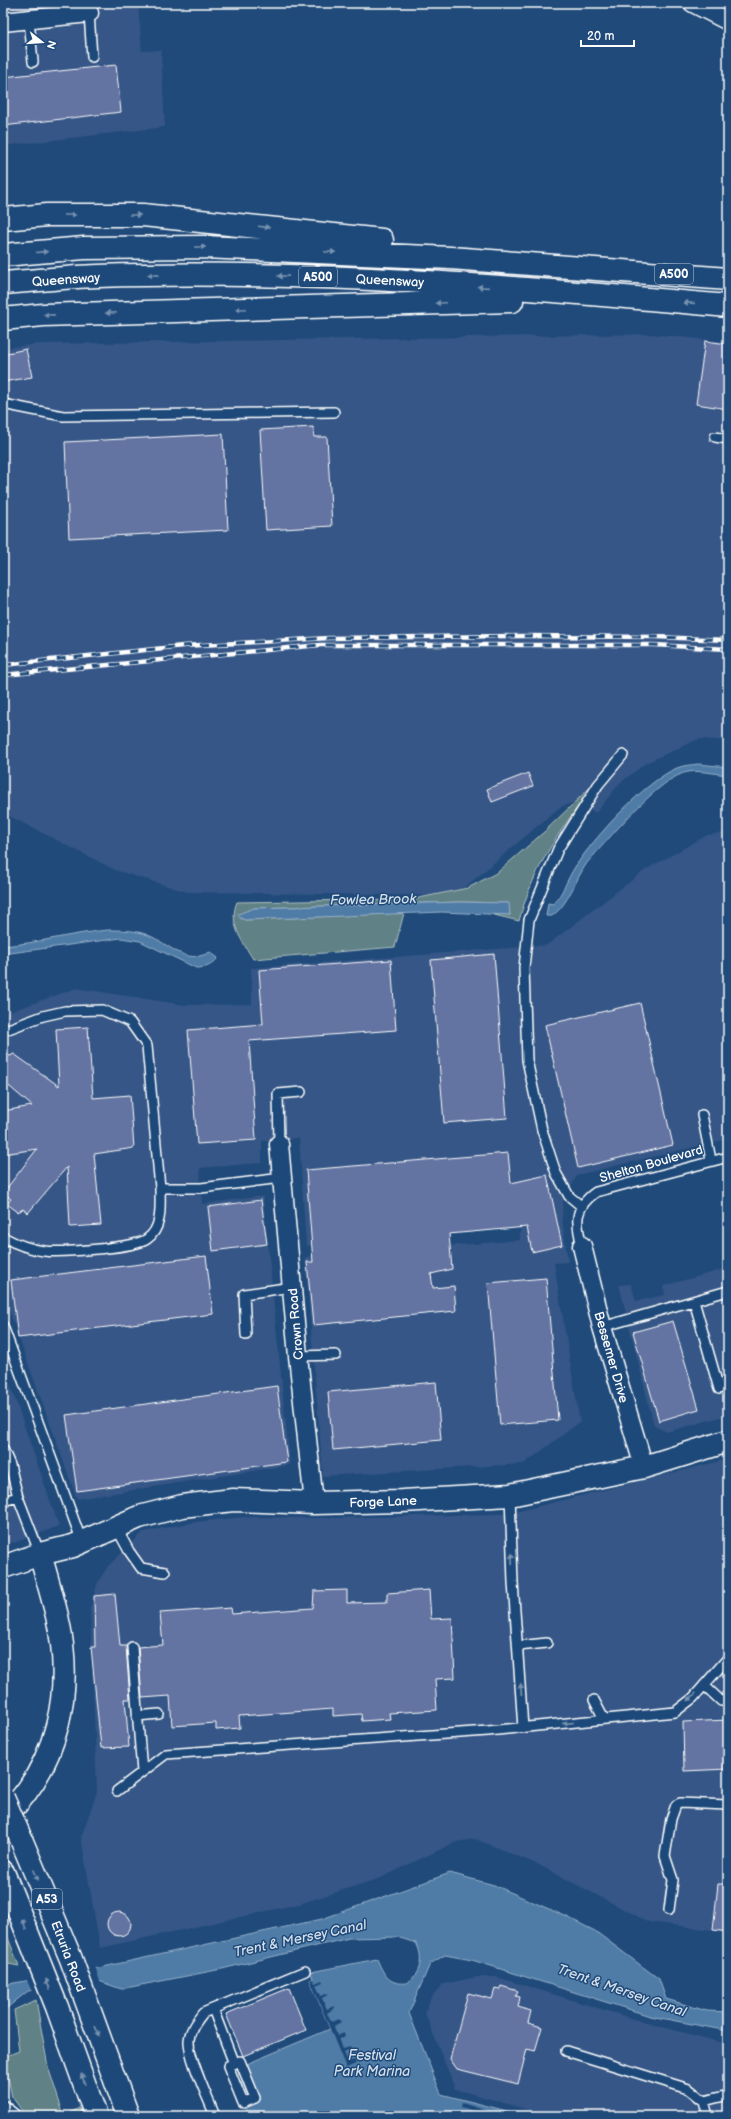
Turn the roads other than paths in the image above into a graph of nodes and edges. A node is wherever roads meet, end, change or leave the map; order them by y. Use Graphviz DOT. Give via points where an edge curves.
graph roads {
  1 [pos="693,3"];
  2 [pos="89,14"];
  3 [pos="29,20"];
  4 [pos="728,21"];
  5 [pos="3,22"];
  6 [pos="92,57"];
  7 [pos="33,62"];
  8 [pos="3,219"];
  9 [pos="3,255"];
  10 [pos="619,269"];
  11 [pos="728,279"];
  12 [pos="3,283"];
  13 [pos="633,297"];
  14 [pos="728,306"];
  15 [pos="3,319"];
  16 [pos="3,404"];
  17 [pos="334,412"];
  18 [pos="715,437"];
  19 [pos="728,439"];
  20 [pos="622,755"];
  21 [pos="3,1031"];
  22 [pos="301,1092"];
  23 [pos="702,1115"];
  24 [pos="279,1144"];
  25 [pos="728,1157"];
  26 [pos="711,1160"];
  27 [pos="282,1178"];
  28 [pos="160,1188"];
  29 [pos="581,1206"];
  30 [pos="3,1237"];
  31 [pos="582,1246"];
  32 [pos="292,1287"];
  33 [pos="724,1292"];
  34 [pos="694,1301"];
  35 [pos="3,1326"];
  36 [pos="602,1327"];
  37 [pos="246,1335"];
  38 [pos="336,1355"];
  39 [pos="298,1356"];
  40 [pos="719,1388"];
  41 [pos="728,1441"];
  42 [pos="3,1449"];
  43 [pos="644,1467"];
  44 [pos="510,1495"];
  45 [pos="18,1497"];
  46 [pos="3,1501"];
  47 [pos="314,1503"];
  48 [pos="116,1527"];
  49 [pos="82,1542"];
  50 [pos="16,1560"];
  51 [pos="165,1572"];
  52 [pos="547,1643"];
  53 [pos="518,1646"];
  54 [pos="132,1647"];
  55 [pos="728,1658"];
  56 [pos="704,1685"];
  57 [pos="594,1700"];
  58 [pos="728,1701"];
  59 [pos="159,1714"];
  60 [pos="137,1716"];
  61 [pos="604,1719"];
  62 [pos="523,1728"];
  63 [pos="142,1772"];
  64 [pos="117,1791"];
  65 [pos="3,1798"];
  66 [pos="728,1805"];
  67 [pos="3,1818"];
  68 [pos="3,1872"];
  69 [pos="669,1910"];
  70 [pos="305,1971"];
  71 [pos="213,2009"];
  72 [pos="566,2051"];
  73 [pos="234,2064"];
  74 [pos="728,2095"];
  75 [pos="704,2101"];
  76 [pos="3,2105"];
  77 [pos="17,2116"];
  78 [pos="96,2116"];
  79 [pos="128,2116"];
  80 [pos="215,2116"];
  81 [pos="708,2116"];
  1 -- 4 [label="street"];
  2 -- 3 [label="street"];
  2 -- 6 [label="lane"];
  3 -- 5 [label="street"];
  3 -- 7 [label="lane"];
  8 -- 10 [label="main road, one-way" via="48,215 143,215 444,246"];
  9 -- 10 [label="main road, Queensway / A500, one-way" via="84,248 203,247 385,254"];
  10 -- 11 [label="main road, Queensway / A500"];
  13 -- 12 [label="main road, Queensway / A500, one-way" via="370,278 96,276"];
  14 -- 13 [label="main road, Queensway / A500, one-way"];
  13 -- 15 [label="main road, one-way" via="43,315"];
  16 -- 17 [label="lane" via="63,416"];
  18 -- 19 [label="lane"];
  20 -- 29 [label="lane" via="598,785 558,849 529,920 524,968 527,1060 542,1130 556,1173 569,1196"];
  21 -- 28 [label="lane" via="65,1011 102,1010 130,1022 147,1046"];
  22 -- 24 [label="lane" via="278,1094"];
  23 -- 26 [label="lane"];
  24 -- 27 [label="street, Crown Road"];
  25 -- 26 [label="lane, Shelton Boulevard"];
  26 -- 29 [label="lane, Shelton Boulevard" via="596,1192"];
  27 -- 28 [label="lane" via="201,1188"];
  27 -- 32 [label="street, Crown Road"];
  28 -- 30 [label="lane" via="160,1221 148,1239 139,1243 120,1247 45,1251 24,1247"];
  29 -- 31 [label="lane" via="577,1226"];
  31 -- 36 [label="street, Bessemer Drive"];
  32 -- 37 [label="lane" via="244,1294"];
  32 -- 39 [label="street, Crown Road"];
  33 -- 34 [label="lane"];
  34 -- 36 [label="lane"];
  34 -- 40 [label="lane"];
  35 -- 49 [label="lane"];
  36 -- 43 [label="street, Bessemer Drive"];
  38 -- 39 [label="lane"];
  39 -- 47 [label="street, Crown Road"];
  41 -- 43 [label="main road, Forge Lane"];
  42 -- 45 [label="lane"];
  43 -- 44 [label="main road, Forge Lane"];
  44 -- 47 [label="main road, Forge Lane"];
  53 -- 44 [label="lane, one-way"];
  45 -- 46 [label="lane"];
  45 -- 50 [label="lane"];
  47 -- 48 [label="main road, Forge Lane" via="233,1500 182,1506 139,1517"];
  48 -- 49 [label="main road, Forge Lane"];
  48 -- 51 [label="lane" via="141,1568"];
  49 -- 50 [label="main road, Forge Lane"];
  50 -- 67 [label="main road" via="57,1617 64,1665 63,1691 55,1738 39,1772 18,1804"];
  52 -- 53 [label="lane"];
  62 -- 53 [label="lane, one-way"];
  54 -- 60 [label="lane"];
  55 -- 56 [label="lane"];
  56 -- 58 [label="lane" via="721,1701"];
  56 -- 61 [label="lane, one-way" via="693,1698 675,1712"];
  57 -- 61 [label="lane"];
  59 -- 60 [label="lane"];
  60 -- 63 [label="lane"];
  61 -- 62 [label="lane, one-way"];
  62 -- 63 [label="lane" via="166,1754"];
  63 -- 64 [label="lane"];
  65 -- 79 [label="main road, Etruria Road / A53, one-way, bridge" via="71,1959"];
  66 -- 69 [label="lane" via="676,1805 665,1856 673,1880"];
  78 -- 68 [label="main road, A53, one-way" via="57,2007"];
  70 -- 71 [label="lane"];
  71 -- 73 [label="lane"];
  71 -- 80 [label="lane" via="203,2013 194,2023 189,2040 193,2059"];
  72 -- 75 [label="lane" via="657,2081 677,2084 697,2094"];
  74 -- 75 [label="lane"];
  75 -- 81 [label="lane"];
  76 -- 77 [label="lane"];
}
